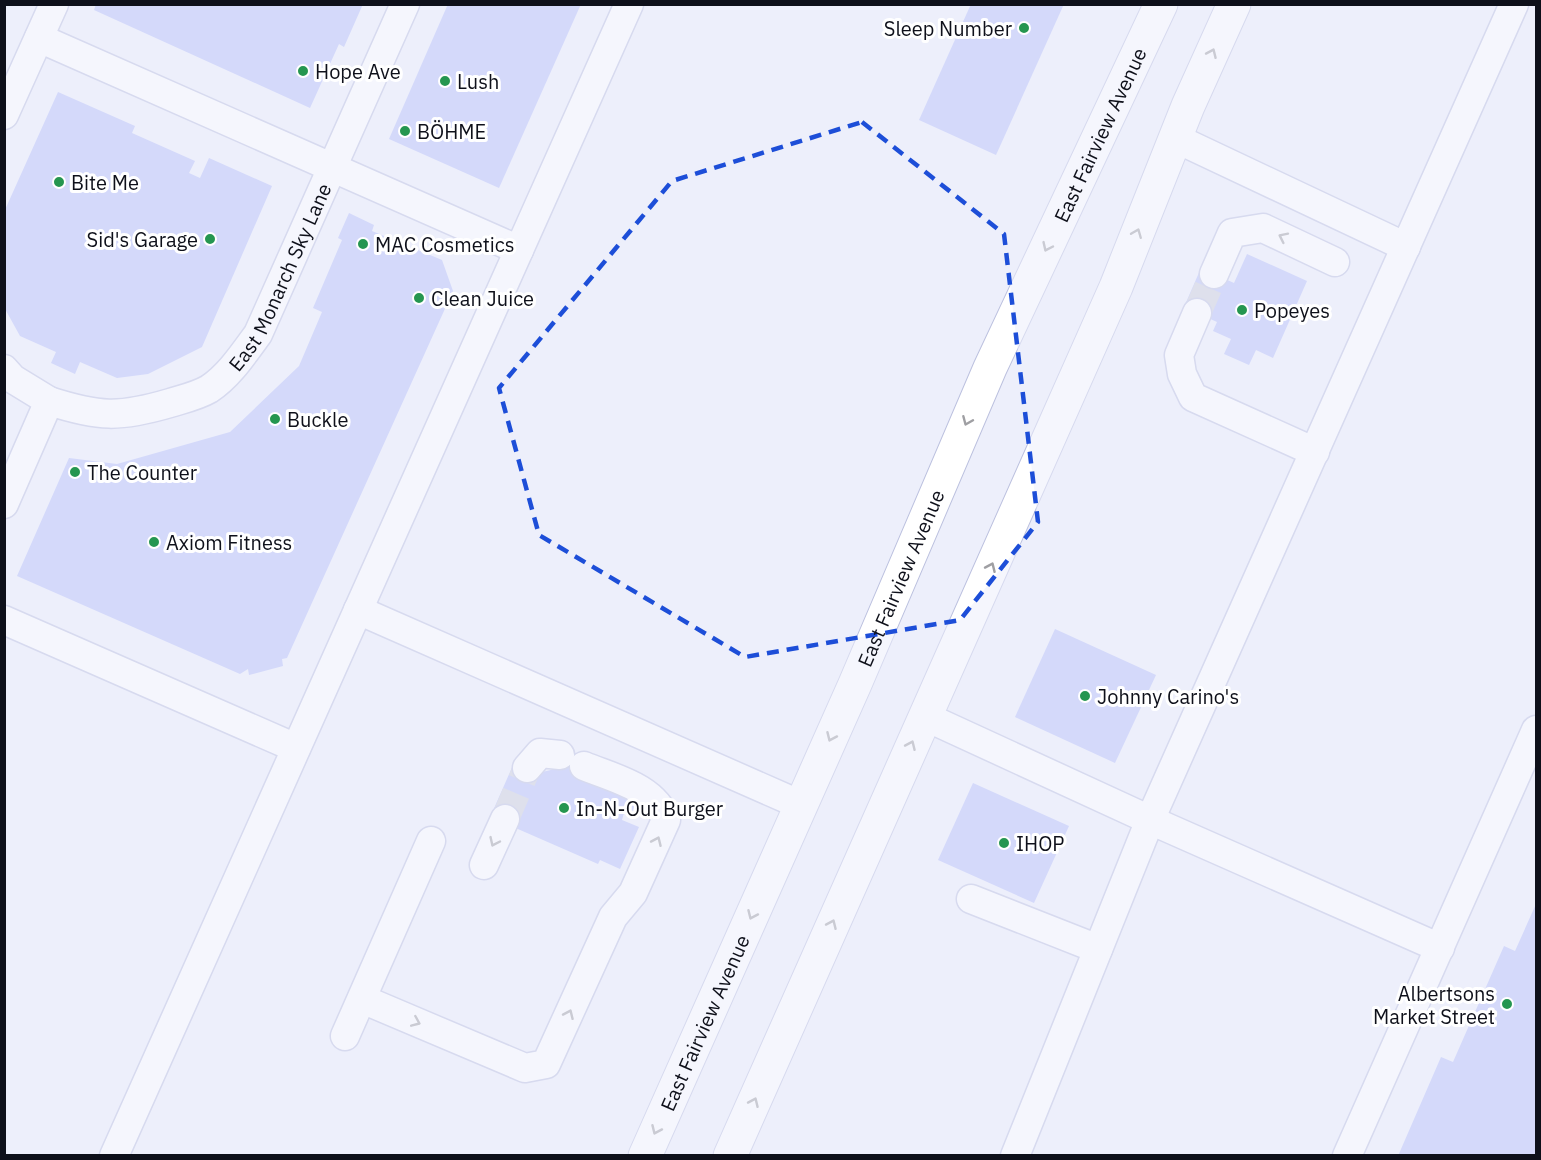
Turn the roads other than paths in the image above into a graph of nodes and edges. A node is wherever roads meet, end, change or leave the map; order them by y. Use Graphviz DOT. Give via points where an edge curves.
graph roads {
  1 [pos="54,4"];
  2 [pos="405,4"];
  3 [pos="629,4"];
  4 [pos="1161,4"];
  5 [pos="1233,4"];
  6 [pos="1514,4"];
  7 [pos="39,38"];
  8 [pos="4,115"];
  9 [pos="1175,138"];
  10 [pos="332,167"];
  11 [pos="1406,247"];
  12 [pos="519,250"];
  13 [pos="1335,262"];
  14 [pos="1215,274"];
  15 [pos="1197,313"];
  16 [pos="4,369"];
  17 [pos="49,401"];
  18 [pos="1315,452"];
  19 [pos="4,504"];
  20 [pos="358,610"];
  21 [pos="4,620"];
  22 [pos="924,716"];
  23 [pos="1536,730"];
  24 [pos="296,748"];
  25 [pos="527,768"];
  26 [pos="801,805"];
  27 [pos="505,819"];
  28 [pos="1150,820"];
  29 [pos="431,841"];
  30 [pos="484,865"];
  31 [pos="971,899"];
  32 [pos="1440,948"];
  33 [pos="1098,949"];
  34 [pos="362,999"];
  35 [pos="345,1036"];
  36 [pos="114,1155"];
  37 [pos="645,1155"];
  38 [pos="730,1155"];
  39 [pos="1015,1155"];
  40 [pos="1347,1155"];
  1 -- 7 [label="street"];
  2 -- 10 [label="street, East Monarch Sky Lane"];
  3 -- 12 [label="street"];
  4 -- 26 [label="main road, East Fairview Avenue, one-way" via="990,368"];
  9 -- 5 [label="main road, one-way"];
  6 -- 11 [label="street"];
  7 -- 8 [label="street"];
  7 -- 10 [label="street"];
  9 -- 11 [label="street"];
  22 -- 9 [label="main road, one-way" via="1116,287"];
  10 -- 12 [label="street"];
  10 -- 17 [label="street, East Monarch Sky Lane" via="258,334 221,380 193,396 137,412 107,415"];
  11 -- 18 [label="street"];
  12 -- 20 [label="street"];
  13 -- 14 [label="street, one-way" via="1263,228 1232,234"];
  15 -- 18 [label="street" via="1179,355 1182,374 1193,397"];
  16 -- 17 [label="street, East Monarch Sky Lane"];
  17 -- 19 [label="street"];
  18 -- 28 [label="street"];
  20 -- 24 [label="street"];
  20 -- 26 [label="street"];
  21 -- 24 [label="street"];
  22 -- 28 [label="street"];
  38 -- 22 [label="main road, one-way"];
  23 -- 32 [label="street"];
  24 -- 36 [label="street"];
  34 -- 25 [label="street, one-way" via="525,1068 546,1064 613,916 633,893 666,819 662,808 644,792 572,760 540,753"];
  26 -- 37 [label="main road, East Fairview Avenue, one-way"];
  27 -- 30 [label="street, one-way"];
  28 -- 32 [label="street"];
  28 -- 33 [label="street"];
  29 -- 34 [label="street"];
  31 -- 33 [label="street"];
  32 -- 40 [label="street"];
  33 -- 39 [label="street"];
  34 -- 35 [label="street"];
}
